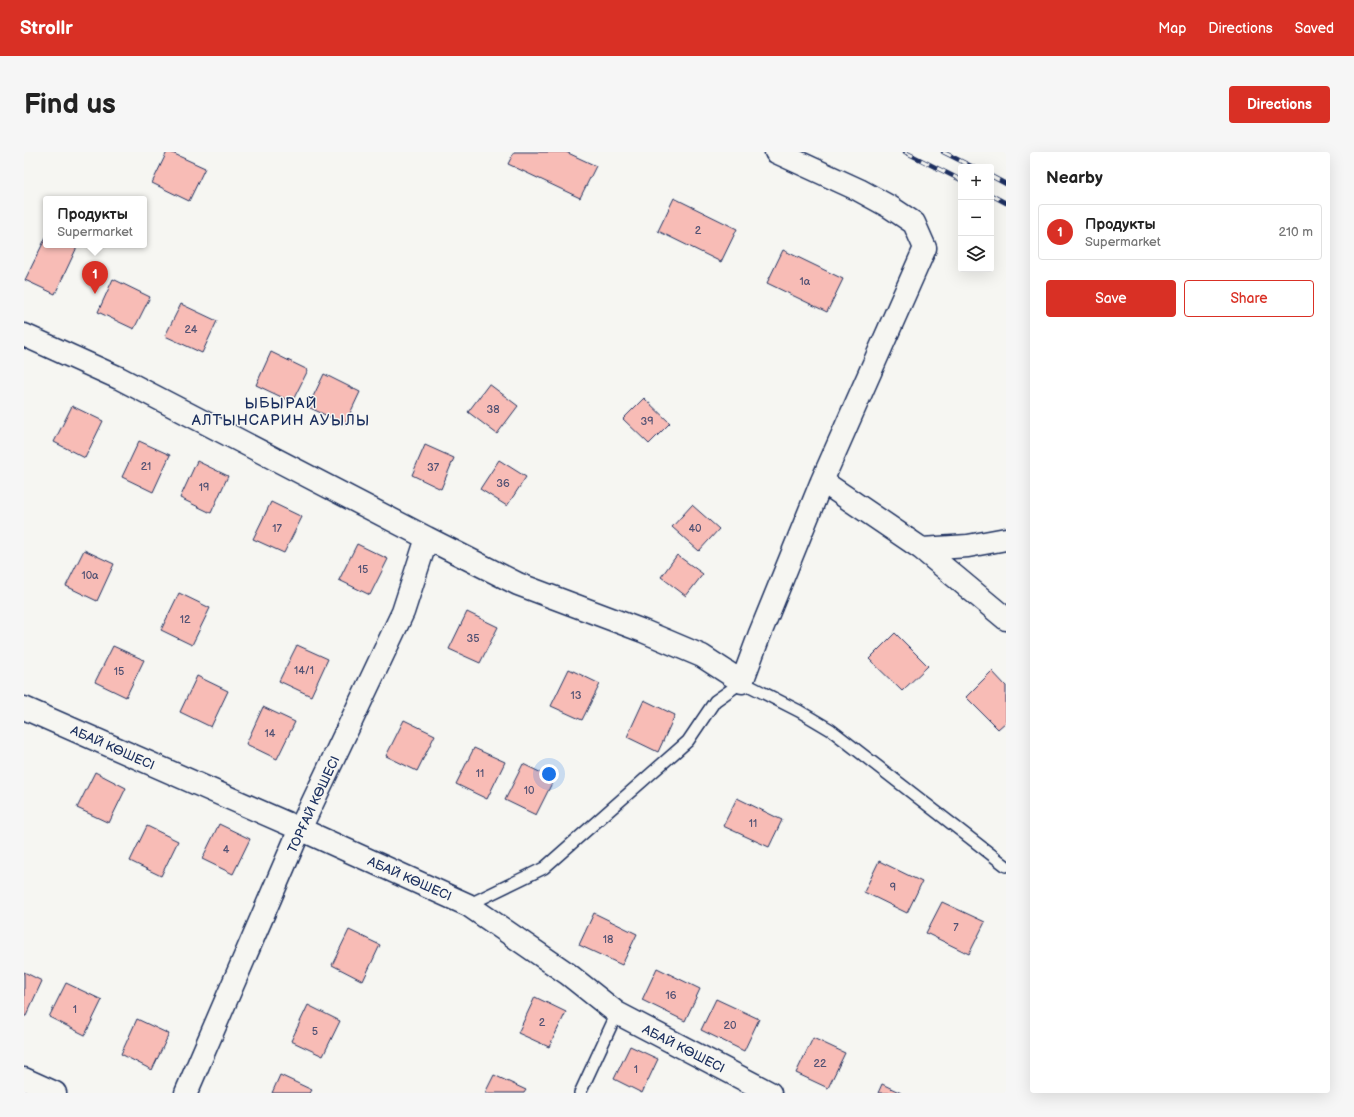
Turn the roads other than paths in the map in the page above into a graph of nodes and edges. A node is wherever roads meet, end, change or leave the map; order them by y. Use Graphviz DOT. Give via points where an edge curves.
graph roads {
  1 [pos="776,152"];
  2 [pos="24,335"];
  3 [pos="822,481"];
  4 [pos="427,538"];
  5 [pos="1006,539"];
  6 [pos="922,549"];
  7 [pos="1006,619"];
  8 [pos="742,682"];
  9 [pos="24,708"];
  10 [pos="300,829"];
  11 [pos="1006,866"];
  12 [pos="468,905"];
  13 [pos="617,1013"];
  14 [pos="24,1079"];
  15 [pos="56,1093"];
  16 [pos="186,1093"];
  17 [pos="580,1093"];
  18 [pos="770,1093"];
  1 -- 3 [label="street" via="890,207 914,223 925,248"];
  2 -- 4 [label="street" via="119,378"];
  3 -- 6 [label="street"];
  3 -- 8 [label="street"];
  4 -- 8 [label="street" via="518,584 702,656"];
  4 -- 10 [label="street, ТОРҒАЙ КӨШЕСІ" via="403,612"];
  5 -- 6 [label="street" via="968,546"];
  6 -- 7 [label="street"];
  8 -- 11 [label="lane" via="831,730"];
  8 -- 12 [label="lane" via="715,701 688,741 544,868"];
  9 -- 10 [label="street, АБАЙ КӨШЕСІ"];
  10 -- 12 [label="street, АБАЙ КӨШЕСІ"];
  10 -- 16 [label="street, ТОРҒАЙ КӨШЕСІ"];
  12 -- 13 [label="street, АБАЙ КӨШЕСІ" via="568,974"];
  13 -- 17 [label="lane"];
  13 -- 18 [label="street, АБАЙ КӨШЕСІ"];
  14 -- 15 [label="street"];
}
